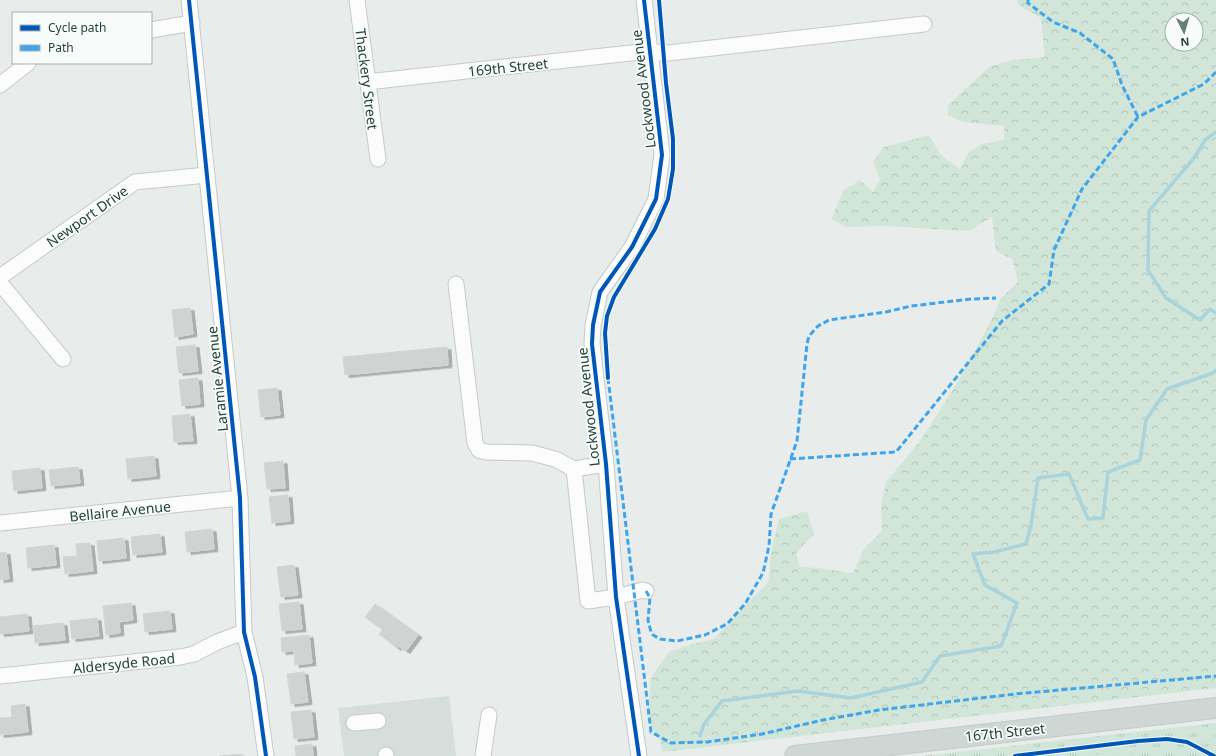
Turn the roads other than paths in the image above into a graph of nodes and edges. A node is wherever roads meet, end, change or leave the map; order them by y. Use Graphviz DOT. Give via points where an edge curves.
graph roads {
  1 [pos="190,0"];
  2 [pos="358,0"];
  3 [pos="644,0"];
  4 [pos="192,23"];
  5 [pos="924,24"];
  6 [pos="152,30"];
  7 [pos="649,51"];
  8 [pos="27,64"];
  9 [pos="367,82"];
  10 [pos="0,85"];
  11 [pos="378,159"];
  12 [pos="207,175"];
  13 [pos="0,278"];
  14 [pos="0,283"];
  15 [pos="456,284"];
  16 [pos="63,359"];
  17 [pos="606,464"];
  18 [pos="574,469"];
  19 [pos="240,498"];
  20 [pos="0,523"];
  21 [pos="646,591"];
  22 [pos="616,597"];
  23 [pos="244,632"];
  24 [pos="0,676"];
  25 [pos="1216,708"];
  26 [pos="489,715"];
  27 [pos="378,721"];
  28 [pos="354,723"];
  29 [pos="266,756"];
  30 [pos="484,756"];
  31 [pos="639,756"];
  32 [pos="795,756"];
  1 -- 4 [label="street, Laramie Avenue"];
  2 -- 9 [label="street, Thackery Street"];
  3 -- 7 [label="street, Lockwood Avenue"];
  4 -- 6 [label="street"];
  4 -- 12 [label="street, Laramie Avenue"];
  5 -- 7 [label="street, 169th Street" via="660,54"];
  7 -- 9 [label="street, 169th Street"];
  7 -- 17 [label="street, Lockwood Avenue" via="662,155 656,199 632,247 600,292 593,324 592,344"];
  8 -- 10 [label="street"];
  9 -- 11 [label="street, Thackery Street"];
  12 -- 13 [label="street, Newport Drive" via="135,182"];
  12 -- 19 [label="street, Laramie Avenue"];
  14 -- 16 [label="street"];
  15 -- 18 [label="street" via="475,444 479,450 486,452 532,454 555,459"];
  17 -- 18 [label="street"];
  17 -- 22 [label="street, Lockwood Avenue"];
  18 -- 22 [label="street" via="588,601"];
  19 -- 20 [label="street, Bellaire Avenue"];
  19 -- 23 [label="street, Laramie Avenue"];
  21 -- 22 [label="street"];
  22 -- 31 [label="street, Lockwood Avenue"];
  23 -- 24 [label="street, Aldersyde Road" via="194,654 180,657"];
  23 -- 29 [label="street, Laramie Avenue" via="256,677"];
  25 -- 32 [label="main road, 167th Street"];
  26 -- 30 [label="street"];
  27 -- 28 [label="street"];
}
